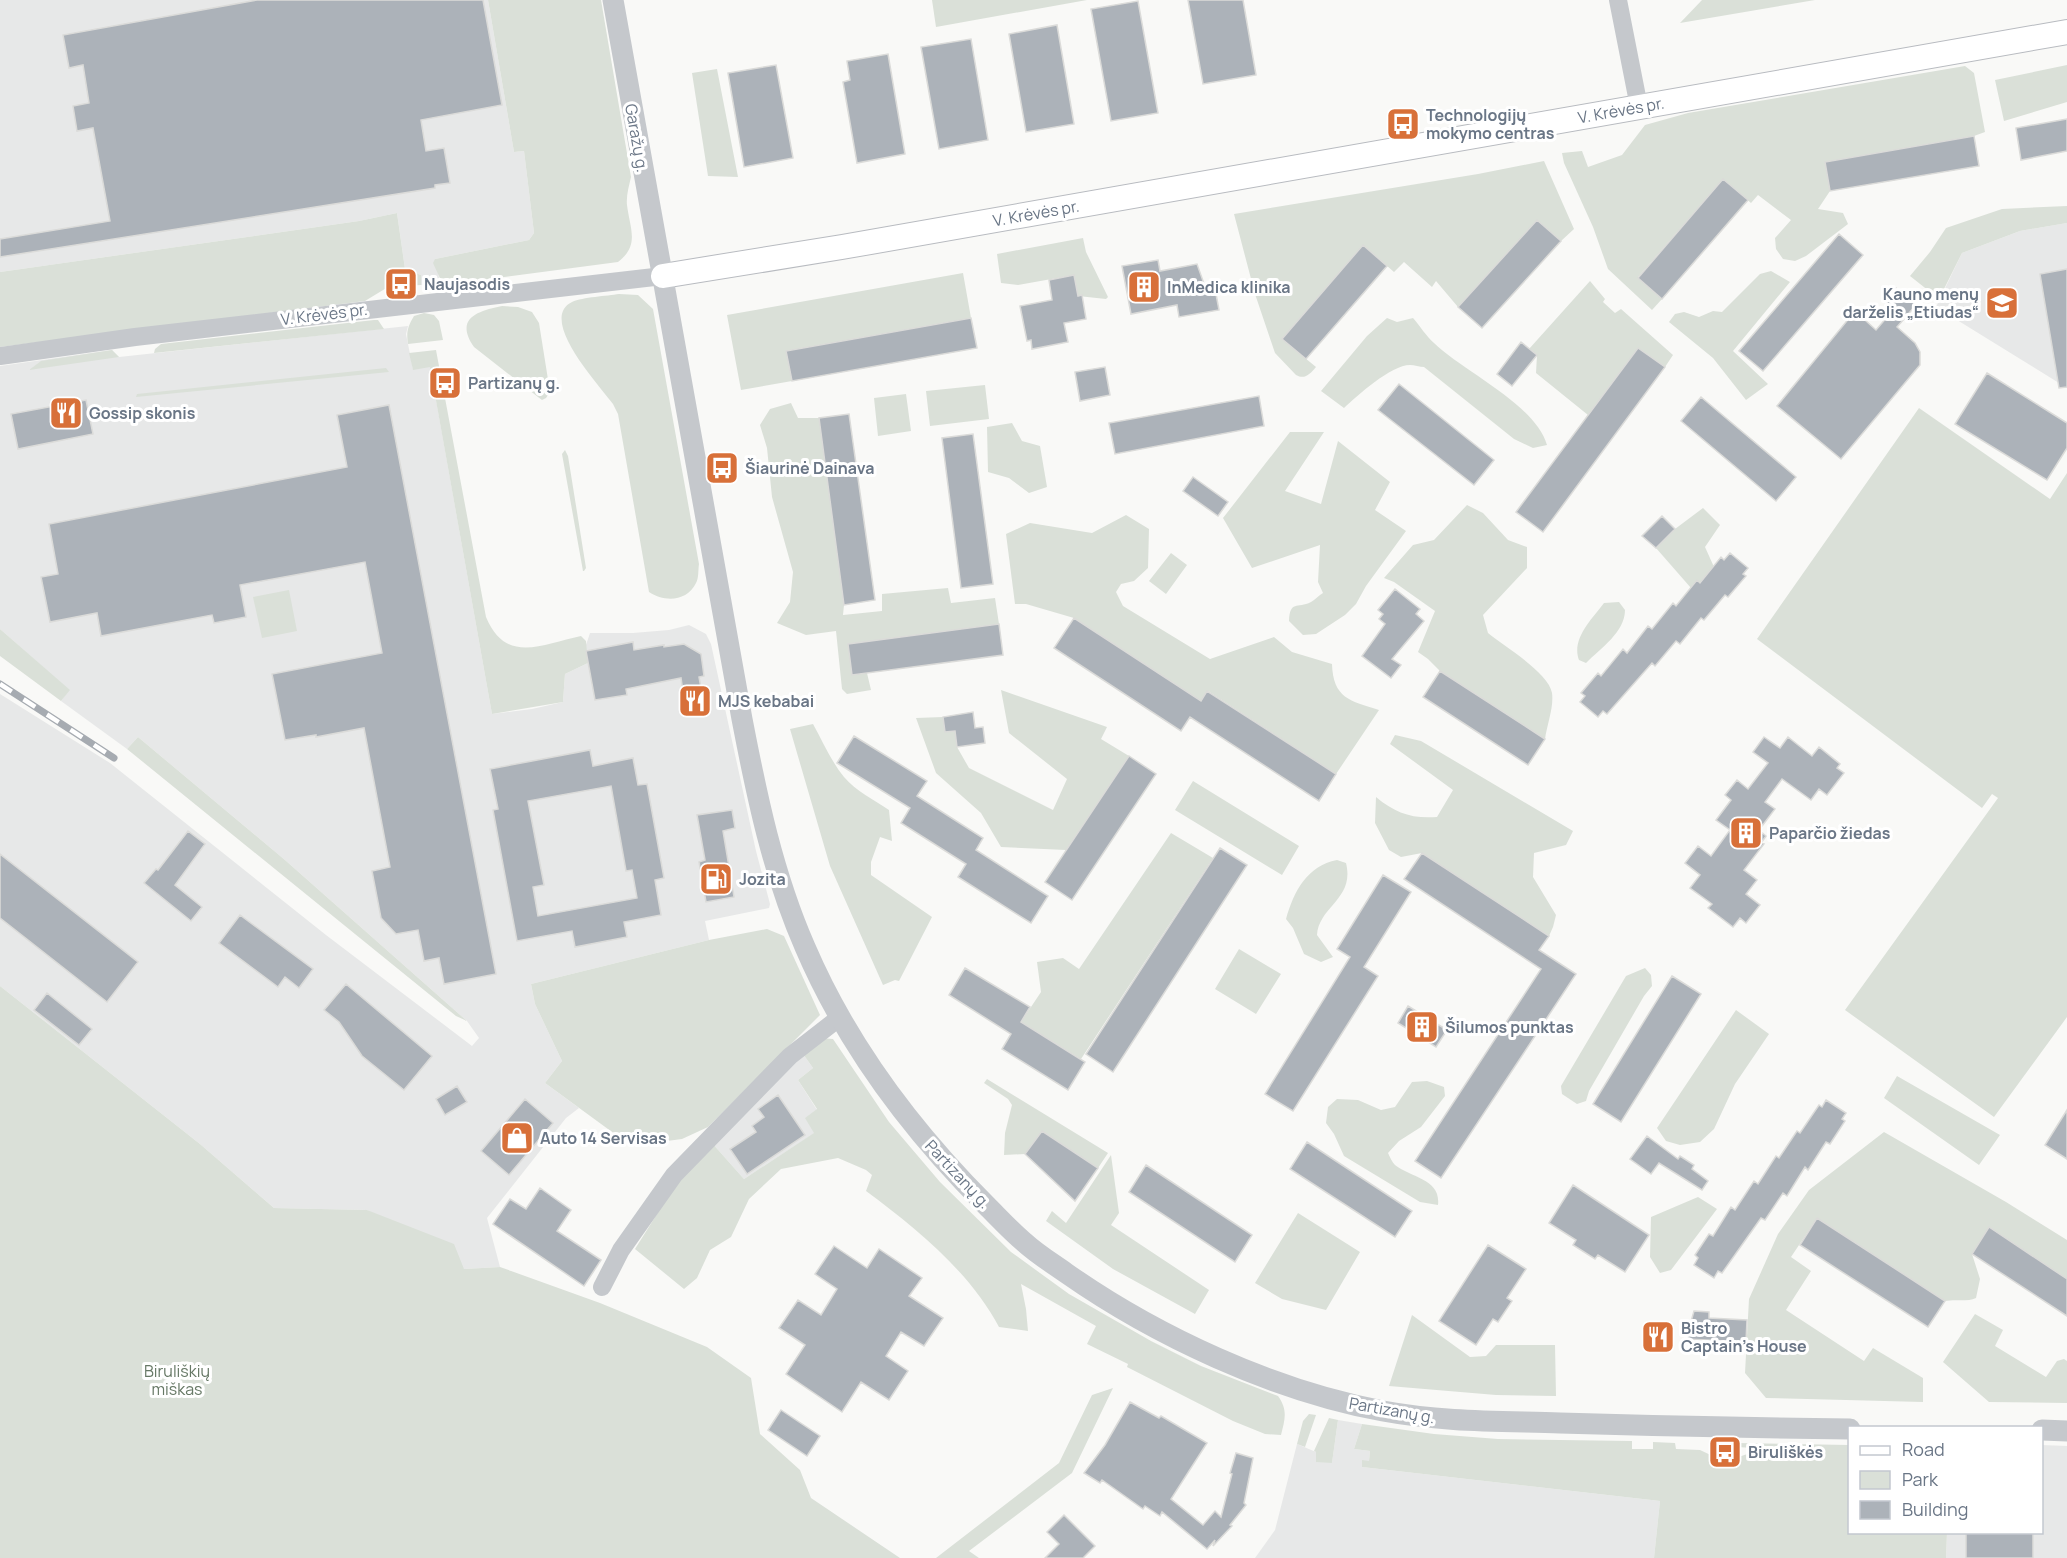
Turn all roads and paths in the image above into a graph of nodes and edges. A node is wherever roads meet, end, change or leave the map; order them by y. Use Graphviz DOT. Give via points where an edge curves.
graph roads {
  1 [pos="613,0"];
  2 [pos="1618,0"];
  3 [pos="2067,32"];
  4 [pos="1639,107"];
  5 [pos="663,276"];
  6 [pos="0,356"];
  7 [pos="839,1018"];
  8 [pos="602,1287"];
  9 [pos="1848,1429"];
  10 [pos="2043,1430"];
  11 [pos="2067,1431"];
  1 -- 5 [label="street, Garažų g."];
  2 -- 4 [label="street"];
  3 -- 4 [label="main road, V. Krėvės pr."];
  4 -- 5 [label="main road, V. Krėvės pr."];
  5 -- 6 [label="street, V. Krėvės pr." via="147,335"];
  5 -- 7 [label="street, Partizanų g." via="757,797 790,912"];
  7 -- 8 [label="street" via="790,1056 674,1175 621,1250"];
  7 -- 9 [label="street, Partizanų g." via="868,1065 921,1135 1025,1243 1099,1295 1193,1348 1328,1398 1428,1418"];
  10 -- 11 [label="street"];
}
